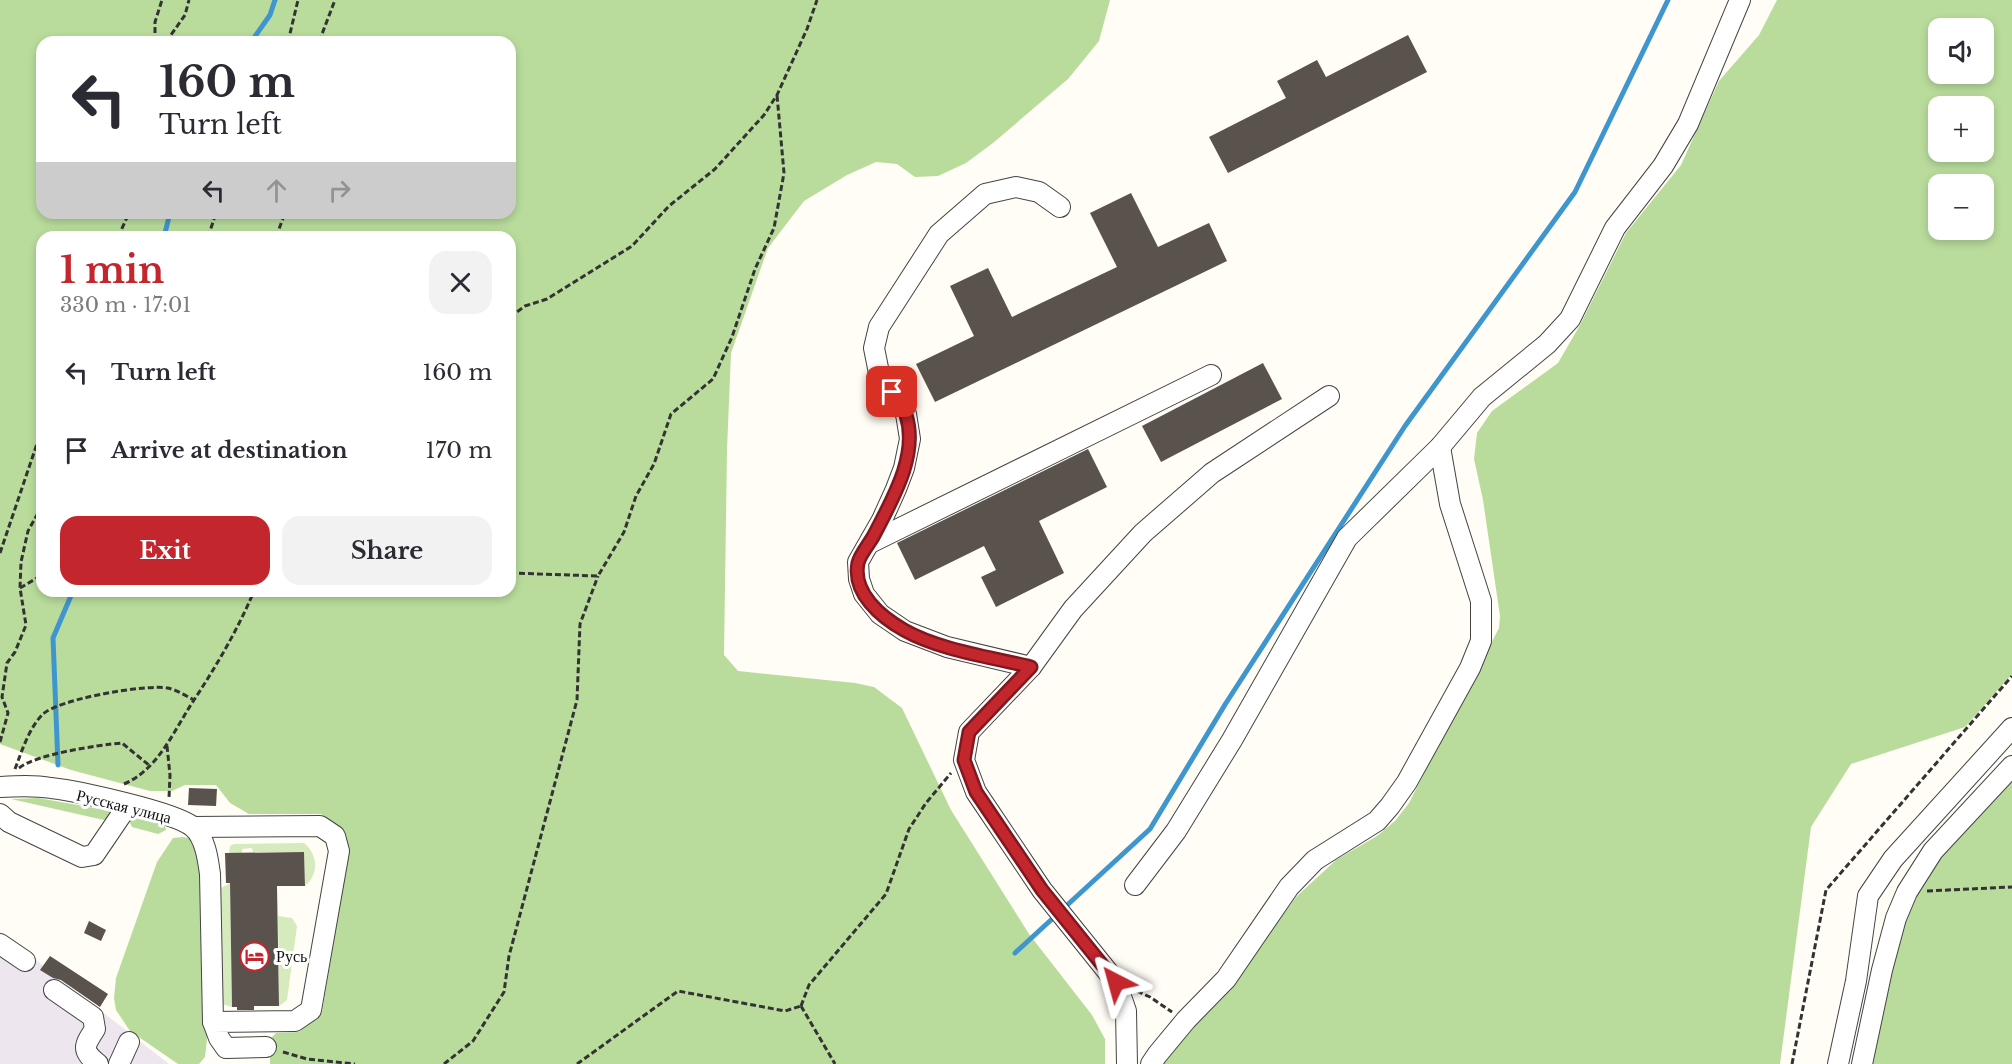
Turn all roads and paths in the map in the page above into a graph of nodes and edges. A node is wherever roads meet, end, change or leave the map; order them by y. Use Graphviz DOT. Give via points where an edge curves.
graph roads {
  1 [pos="162,0"];
  2 [pos="189,0"];
  3 [pos="298,0"];
  4 [pos="335,0"];
  5 [pos="817,0"];
  6 [pos="1740,0"];
  7 [pos="155,36"];
  8 [pos="170,36"];
  9 [pos="289,36"];
  10 [pos="322,36"];
  11 [pos="777,95"];
  12 [pos="1060,207"];
  13 [pos="516,313"];
  14 [pos="1211,375"];
  15 [pos="1329,396"];
  16 [pos="36,447"];
  17 [pos="1440,447"];
  18 [pos="36,517"];
  19 [pos="870,543"];
  20 [pos="0,553"];
  21 [pos="516,573"];
  22 [pos="598,576"];
  23 [pos="36,579"];
  24 [pos="20,588"];
  25 [pos="251,597"];
  26 [pos="1031,667"];
  27 [pos="194,700"];
  28 [pos="2012,728"];
  29 [pos="0,742"];
  30 [pos="167,746"];
  31 [pos="964,760"];
  32 [pos="150,766"];
  33 [pos="2012,766"];
  34 [pos="123,785"];
  35 [pos="0,788"];
  36 [pos="128,805"];
  37 [pos="0,813"];
  38 [pos="166,816"];
  39 [pos="194,828"];
  40 [pos="1135,885"];
  41 [pos="2012,887"];
  42 [pos="1907,892"];
  43 [pos="0,944"];
  44 [pos="25,961"];
  45 [pos="1116,982"];
  46 [pos="54,990"];
  47 [pos="801,1006"];
  48 [pos="1186,1020"];
  49 [pos="213,1022"];
  50 [pos="129,1042"];
  51 [pos="266,1047"];
  52 [pos="98,1064"];
  53 [pos="119,1064"];
  54 [pos="355,1064"];
  55 [pos="444,1064"];
  56 [pos="577,1064"];
  57 [pos="835,1064"];
  58 [pos="1127,1064"];
  59 [pos="1151,1064"];
  60 [pos="1838,1064"];
  61 [pos="1862,1064"];
  1 -- 7 [label="path"];
  2 -- 8 [label="path" via="185,15"];
  3 -- 9 [label="path"];
  4 -- 10 [label="path"];
  5 -- 11 [label="path"];
  6 -- 17 [label="street" via="1688,124 1663,166 1615,228 1570,319 1547,344 1482,397"];
  11 -- 13 [label="path" via="715,169 669,206 632,246 547,299"];
  11 -- 22 [label="path" via="784,173 774,228 713,379 671,414 624,532"];
  12 -- 19 [label="street" via="1039,192 1016,187 985,194 939,234 879,327 874,348 879,373 906,414 910,439 904,468"];
  14 -- 19 [label="street"];
  15 -- 26 [label="street" via="1212,473 1143,533 1073,609"];
  16 -- 20 [label="path"];
  17 -- 40 [label="street" via="1347,538 1226,751 1176,831"];
  17 -- 48 [label="street" via="1450,504 1481,601 1481,641 1470,668 1390,806 1377,821 1315,860 1290,887 1226,979"];
  18 -- 24 [label="path" via="28,531 21,562"];
  19 -- 26 [label="street" via="858,562 859,579 864,594 880,614 905,631 947,647"];
  21 -- 22 [label="path"];
  22 -- 55 [label="path" via="580,624 577,700 509,956 504,992 473,1041"];
  23 -- 24 [label="path"];
  24 -- 29 [label="path" via="26,625 8,663 2,697 8,713"];
  25 -- 27 [label="path" via="240,624"];
  26 -- 31 [label="street" via="969,732"];
  27 -- 30 [label="path"];
  27 -- 32 [label="path" via="168,688 118,691 77,699 43,714 13,773 35,760 102,744 122,743"];
  28 -- 60 [label="street" via="1893,859 1868,896 1856,981"];
  30 -- 32 [label="path"];
  30 -- 38 [label="path" via="170,775"];
  31 -- 45 [label="street" via="976,792 1042,890"];
  31 -- 47 [label="path" via="909,828 886,894 809,985"];
  32 -- 34 [label="path"];
  33 -- 42 [label="street" via="1933,850"];
  35 -- 36 [label="street, Русская улица" via="50,788"];
  36 -- 37 [label="street" via="94,855 88,857 9,822"];
  36 -- 38 [label="street, Русская улица"];
  38 -- 39 [label="street, Русская улица"];
  39 -- 49 [label="street, Русская улица" via="206,850 210,874"];
  39 -- 49 [label="street" via="320,826 335,836 339,851 311,1010 295,1021"];
  41 -- 42 [label="path"];
  42 -- 61 [label="street" via="1882,970"];
  43 -- 44 [label="street"];
  45 -- 48 [label="path" via="1150,997"];
  45 -- 58 [label="street" via="1126,1011"];
  46 -- 52 [label="street" via="93,1017 95,1029 86,1050"];
  47 -- 56 [label="path" via="785,1011 678,991"];
  47 -- 57 [label="path"];
  48 -- 59 [label="street"];
  49 -- 51 [label="street" via="226,1048"];
  50 -- 53 [label="street"];
  51 -- 54 [label="path" via="307,1059"];
}
